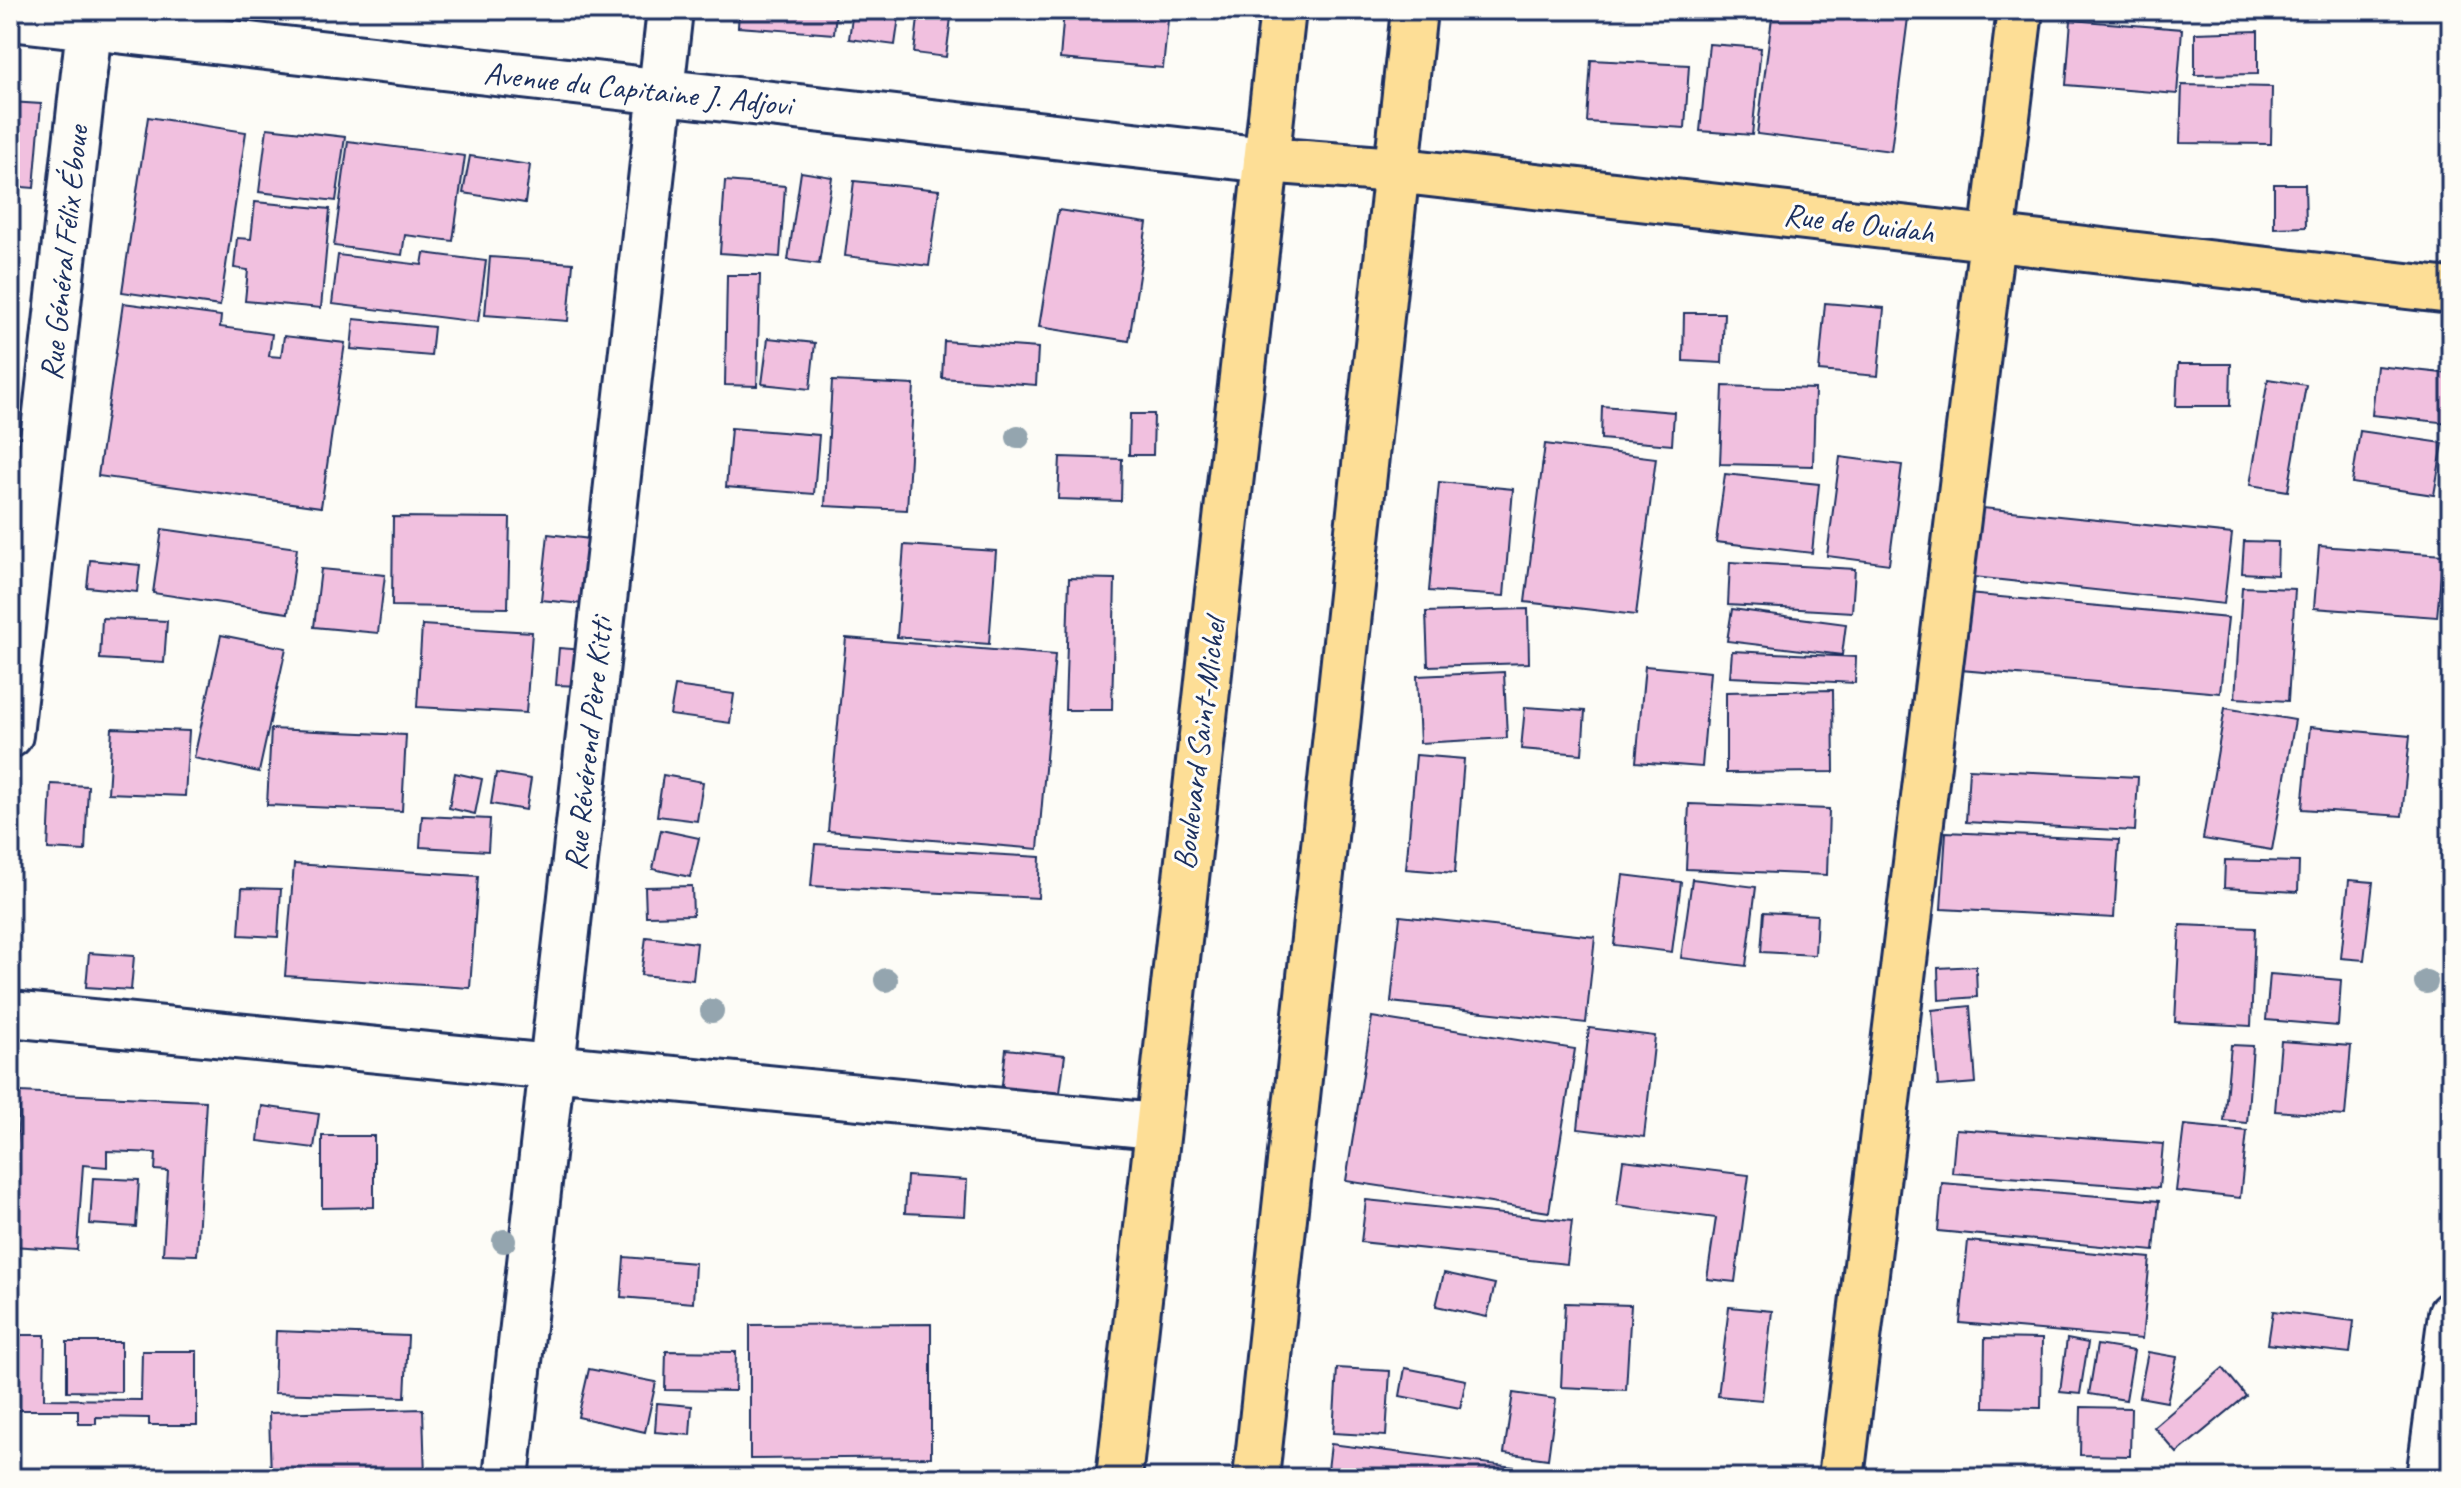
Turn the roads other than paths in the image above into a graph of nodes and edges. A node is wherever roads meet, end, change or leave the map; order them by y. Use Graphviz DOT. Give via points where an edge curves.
graph roads {
  1 [pos="670,10"];
  2 [pos="1283,10"];
  3 [pos="1414,10"];
  4 [pos="2020,10"];
  5 [pos="10,18"];
  6 [pos="90,18"];
  7 [pos="661,91"];
  8 [pos="1266,160"];
  9 [pos="1395,170"];
  10 [pos="1994,239"];
  11 [pos="2451,291"];
  12 [pos="10,735"];
  13 [pos="10,1014"];
  14 [pos="552,1067"];
  15 [pos="1155,1126"];
  16 [pos="2451,1314"];
  17 [pos="506,1478"];
  18 [pos="1119,1478"];
  19 [pos="1256,1478"];
  20 [pos="1841,1478"];
  21 [pos="2429,1478"];
  1 -- 7 [label="street, Rue Révérend Père Kitti"];
  2 -- 8 [label="main road, Boulevard Saint-Michel"];
  3 -- 9 [label="main road"];
  4 -- 10 [label="main road"];
  5 -- 6 [label="street, Avenue du Capitaine J. Adjovi"];
  6 -- 7 [label="street, Avenue du Capitaine J. Adjovi"];
  6 -- 12 [label="street, Rue Général Félix Éboue"];
  7 -- 8 [label="street, Avenue du Capitaine J. Adjovi"];
  7 -- 14 [label="street, Rue Révérend Père Kitti"];
  8 -- 9 [label="main road, Rue de Ouidah"];
  8 -- 15 [label="main road, Boulevard Saint-Michel"];
  9 -- 10 [label="main road, Rue de Ouidah"];
  9 -- 19 [label="main road"];
  10 -- 11 [label="main road, Rue de Ouidah"];
  10 -- 20 [label="main road"];
  13 -- 14 [label="street"];
  14 -- 15 [label="street"];
  14 -- 17 [label="street, Rue Révérend Père Kitti"];
  15 -- 18 [label="main road, Boulevard Saint-Michel"];
  16 -- 21 [label="street"];
}
